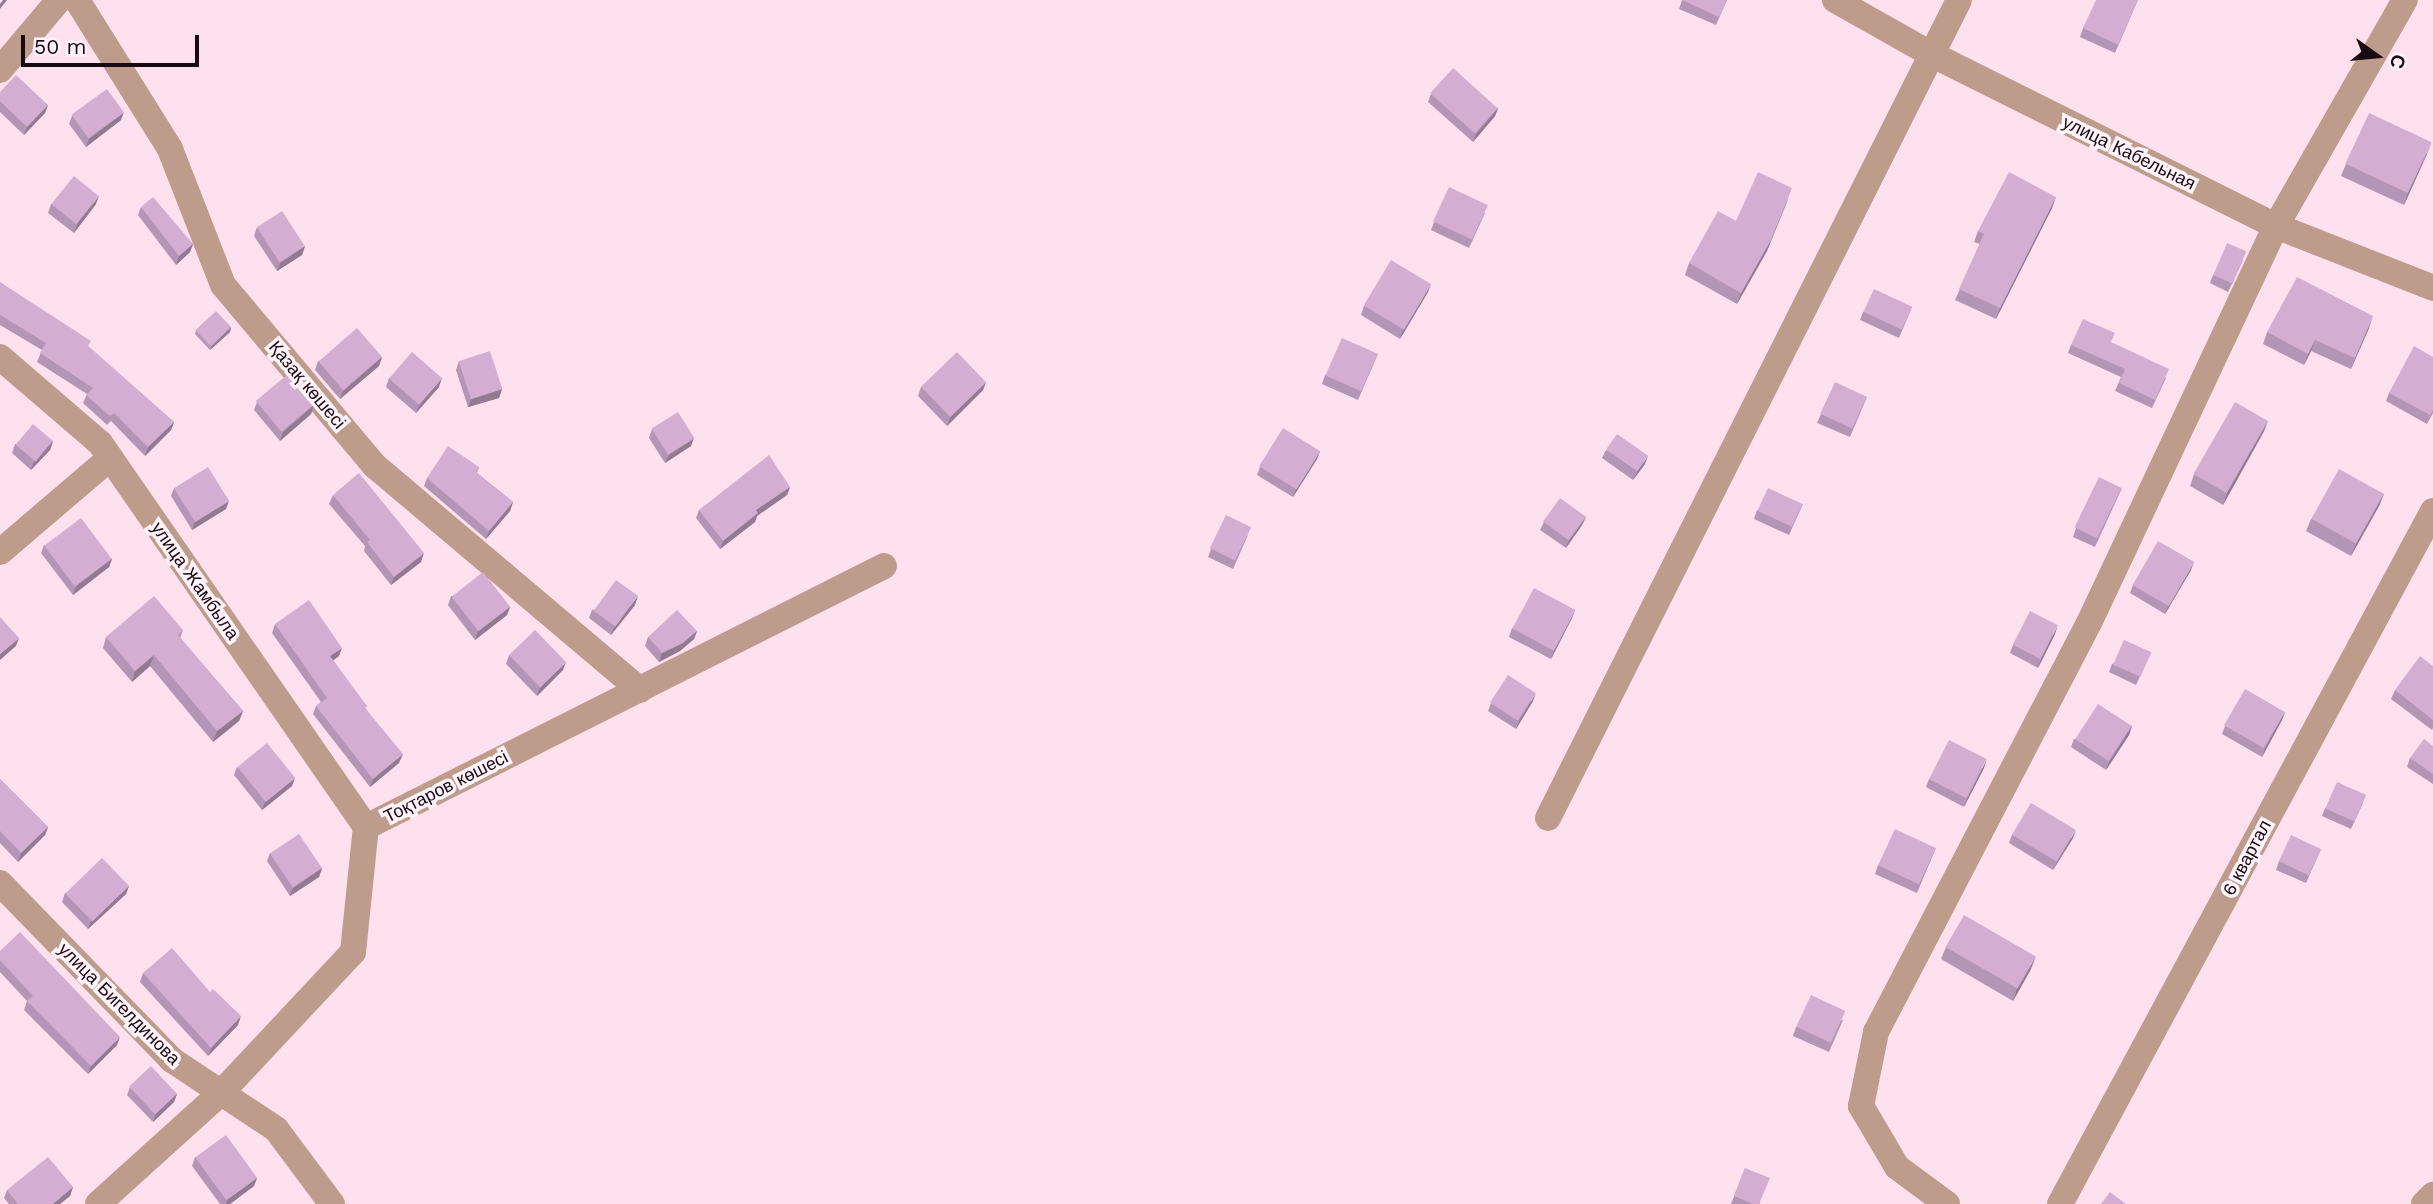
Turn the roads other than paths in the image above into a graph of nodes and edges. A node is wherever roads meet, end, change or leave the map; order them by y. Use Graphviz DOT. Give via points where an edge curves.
graph roads {
  1 [pos="59,0"];
  2 [pos="77,0"];
  3 [pos="1835,0"];
  4 [pos="1959,0"];
  5 [pos="2405,0"];
  6 [pos="1931,54"];
  7 [pos="0,70"];
  8 [pos="2277,226"];
  9 [pos="2433,288"];
  10 [pos="0,357"];
  11 [pos="110,458"];
  12 [pos="2433,511"];
  13 [pos="0,552"];
  14 [pos="884,566"];
  15 [pos="640,690"];
  16 [pos="1548,818"];
  17 [pos="366,827"];
  18 [pos="6,901"];
  19 [pos="221,1093"];
  20 [pos="2433,1195"];
  21 [pos="98,1204"];
  22 [pos="332,1204"];
  23 [pos="1947,1204"];
  24 [pos="2060,1204"];
  25 [pos="2424,1204"];
  1 -- 7 [label="street"];
  2 -- 15 [label="street, Қазақ көшесі" via="170,149 223,285 375,466"];
  3 -- 6 [label="street, улица Кабельная"];
  4 -- 6 [label="street"];
  5 -- 8 [label="street"];
  6 -- 8 [label="street, улица Кабельная"];
  6 -- 16 [label="street"];
  8 -- 9 [label="street, улица Кабельная"];
  8 -- 23 [label="street" via="2089,623 1876,1032 1861,1106 1897,1167"];
  10 -- 11 [label="street, улица Жамбыла" via="100,443"];
  11 -- 13 [label="street"];
  11 -- 17 [label="street, улица Жамбыла"];
  12 -- 24 [label="street, 6 квартал"];
  14 -- 15 [label="street, Тоқтаров көшесі"];
  15 -- 17 [label="street, Тоқтаров көшесі"];
  17 -- 19 [label="street, Тоқтаров көшесі" via="353,952"];
  18 -- 19 [label="street, улица Бигелдинова" via="172,1060"];
  19 -- 21 [label="street, Тоқтаров көшесі"];
  19 -- 22 [label="street, улица Бигелдинова" via="276,1129"];
  20 -- 25 [label="street"];
}
